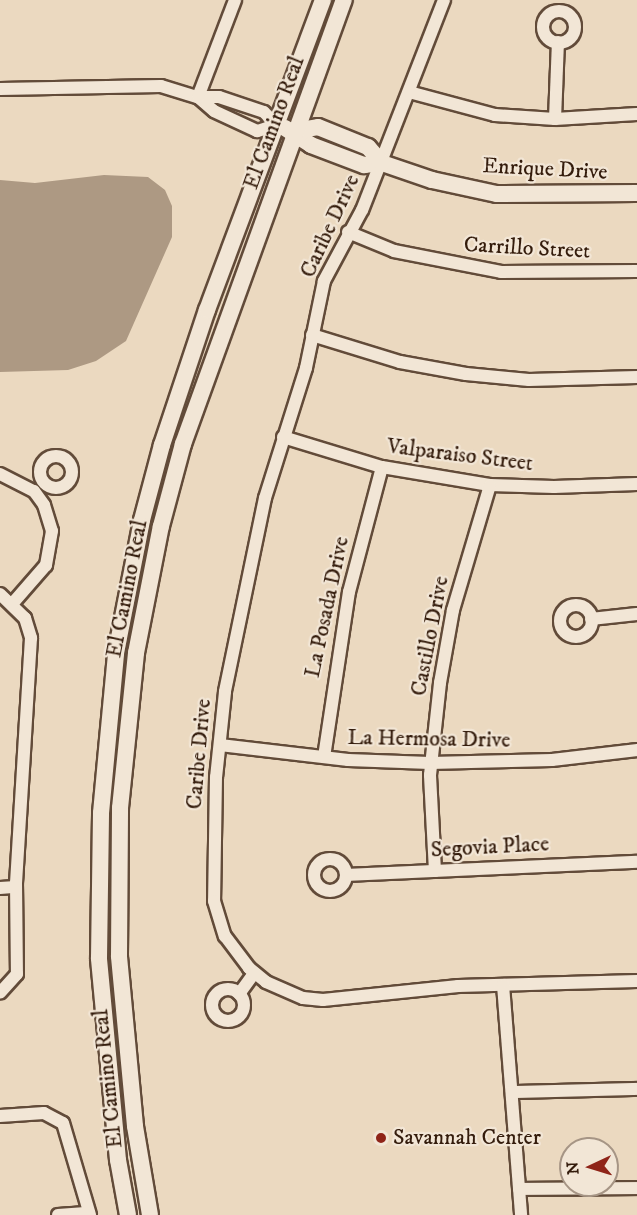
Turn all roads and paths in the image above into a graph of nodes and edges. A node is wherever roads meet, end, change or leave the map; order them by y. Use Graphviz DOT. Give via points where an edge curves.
graph roads {
  1 [pos="234,0"];
  2 [pos="323,0"];
  3 [pos="344,0"];
  4 [pos="444,0"];
  5 [pos="558,42"];
  6 [pos="0,90"];
  7 [pos="409,92"];
  8 [pos="198,98"];
  9 [pos="637,114"];
  10 [pos="555,119"];
  11 [pos="276,125"];
  12 [pos="295,131"];
  13 [pos="382,162"];
  14 [pos="637,193"];
  15 [pos="348,232"];
  16 [pos="637,271"];
  17 [pos="312,335"];
  18 [pos="637,377"];
  19 [pos="283,437"];
  20 [pos="382,467"];
  21 [pos="0,474"];
  22 [pos="637,484"];
  23 [pos="490,485"];
  24 [pos="0,594"];
  25 [pos="12,604"];
  26 [pos="637,614"];
  27 [pos="591,619"];
  28 [pos="220,745"];
  29 [pos="637,750"];
  30 [pos="324,756"];
  31 [pos="430,763"];
  32 [pos="637,862"];
  33 [pos="435,871"];
  34 [pos="346,875"];
  35 [pos="0,888"];
  36 [pos="16,888"];
  37 [pos="254,973"];
  38 [pos="637,981"];
  39 [pos="503,985"];
  40 [pos="0,993"];
  41 [pos="239,994"];
  42 [pos="637,1089"];
  43 [pos="512,1092"];
  44 [pos="0,1116"];
  45 [pos="637,1188"];
  46 [pos="519,1189"];
  47 [pos="89,1214"];
  48 [pos="58,1215"];
  49 [pos="128,1215"];
  50 [pos="150,1215"];
  51 [pos="521,1215"];
  1 -- 8 [label="street"];
  2 -- 11 [label="main road, El Camino Real"];
  3 -- 12 [label="main road, El Camino Real"];
  4 -- 7 [label="street, Caribe Drive"];
  5 -- 10 [label="street"];
  6 -- 8 [label="street" via="143,85"];
  7 -- 10 [label="street" via="470,110"];
  7 -- 13 [label="street, Caribe Drive"];
  8 -- 11 [label="street" via="219,97 264,112"];
  8 -- 11 [label="street" via="214,111 257,131"];
  9 -- 10 [label="street"];
  11 -- 12 [label="main road"];
  11 -- 49 [label="main road, El Camino Real" via="162,445 142,520 116,653 101,813 99,958 118,1160"];
  12 -- 13 [label="main road, Enrique Drive" via="318,127 368,147"];
  12 -- 50 [label="main road, El Camino Real" via="183,444 159,536 136,653 120,808 119,945 135,1126"];
  13 -- 14 [label="main road, Enrique Drive" via="432,180 497,194"];
  13 -- 15 [label="street, Caribe Drive"];
  15 -- 16 [label="street, Carrillo Street" via="394,251 501,272"];
  15 -- 17 [label="street, Caribe Drive" via="324,281"];
  17 -- 18 [label="street" via="400,362 466,374 529,380"];
  17 -- 19 [label="street, Caribe Drive" via="306,368"];
  19 -- 20 [label="street, Valparaiso Street"];
  19 -- 28 [label="street, Caribe Drive" via="240,606"];
  20 -- 23 [label="street, Valparaiso Street"];
  20 -- 30 [label="street, La Posada Drive" via="349,592"];
  21 -- 25 [label="street" via="40,487 49,519 51,552 46,565"];
  22 -- 23 [label="street, Valparaiso Street" via="554,488"];
  23 -- 31 [label="street, Castillo Drive" via="453,609"];
  24 -- 25 [label="street"];
  25 -- 36 [label="street" via="25,618 31,638"];
  26 -- 27 [label="street"];
  28 -- 30 [label="street, La Hermosa Drive"];
  28 -- 37 [label="street, Caribe Drive" via="214,901 225,936"];
  29 -- 31 [label="street, La Hermosa Drive" via="552,760"];
  30 -- 31 [label="street, La Hermosa Drive"];
  31 -- 33 [label="street, Castillo Drive"];
  32 -- 33 [label="street, Segovia Place"];
  33 -- 34 [label="street, Segovia Place"];
  35 -- 36 [label="street"];
  36 -- 40 [label="street" via="17,974"];
  37 -- 39 [label="street, Caribe Drive" via="284,991 322,1000"];
  37 -- 41 [label="street"];
  38 -- 39 [label="street, Caribe Drive"];
  39 -- 43 [label="street"];
  42 -- 43 [label="street"];
  43 -- 46 [label="street"];
  44 -- 47 [label="street" via="44,1113 63,1123"];
  45 -- 46 [label="street"];
  46 -- 51 [label="street"];
  47 -- 48 [label="street"];
}
